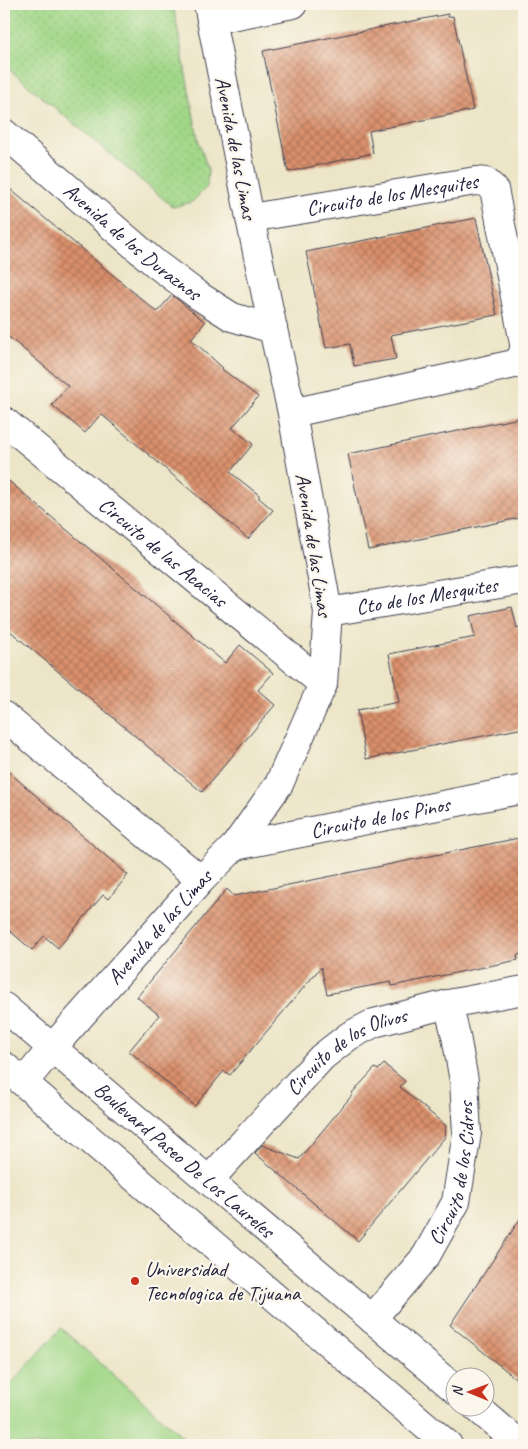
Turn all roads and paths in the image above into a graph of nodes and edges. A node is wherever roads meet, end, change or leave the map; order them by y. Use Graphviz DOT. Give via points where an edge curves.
graph roads {
  1 [pos="293,4"];
  2 [pos="209,12"];
  3 [pos="4,133"];
  4 [pos="250,218"];
  5 [pos="273,329"];
  6 [pos="524,343"];
  7 [pos="524,348"];
  8 [pos="292,413"];
  9 [pos="4,421"];
  10 [pos="524,580"];
  11 [pos="328,612"];
  12 [pos="323,684"];
  13 [pos="4,716"];
  14 [pos="524,789"];
  15 [pos="235,846"];
  16 [pos="201,880"];
  17 [pos="524,990"];
  18 [pos="448,1004"];
  19 [pos="4,1007"];
  20 [pos="52,1048"];
  21 [pos="14,1074"];
  22 [pos="209,1180"];
  23 [pos="372,1319"];
  24 [pos="446,1382"];
  25 [pos="487,1416"];
  26 [pos="448,1445"];
  27 [pos="521,1445"];
  1 -- 2 [label="street"];
  2 -- 4 [label="street, Avenida de las Limas"];
  3 -- 5 [label="street, Avenida de los Duraznos" via="156,264 199,296 232,317"];
  4 -- 5 [label="street, Avenida de las Limas"];
  4 -- 6 [label="street, Circuito de los Mesquites" via="486,182 494,189"];
  5 -- 8 [label="street, Avenida de las Limas"];
  7 -- 8 [label="street" via="522,357 514,364"];
  8 -- 11 [label="street, Avenida de las Limas"];
  9 -- 12 [label="street, Circuito de las Acacias"];
  10 -- 11 [label="street, Cto de los Mesquites"];
  11 -- 12 [label="street, Avenida de las Limas"];
  12 -- 15 [label="street, Avenida de las Limas" via="279,784"];
  13 -- 16 [label="street"];
  14 -- 15 [label="street, Circuito de los Pinos"];
  15 -- 16 [label="street, Avenida de las Limas"];
  16 -- 20 [label="street, Avenida de las Limas"];
  17 -- 18 [label="street, Circuito de los Olivos"];
  18 -- 22 [label="street, Circuito de los Olivos" via="374,1023 349,1036 322,1057"];
  18 -- 23 [label="street, Circuito de los Cidros" via="464,1082 467,1133 456,1202 426,1256"];
  19 -- 20 [label="street, Boulevard Paseo De Los Laureles"];
  20 -- 21 [label="street, Avenida de las Limas"];
  20 -- 22 [label="street, Boulevard Paseo De Los Laureles"];
  21 -- 26 [label="street"];
  22 -- 23 [label="street, Boulevard Paseo De Los Laureles"];
  23 -- 24 [label="street, Boulevard Paseo De Los Laureles"];
  25 -- 27 [label="street"];
}
